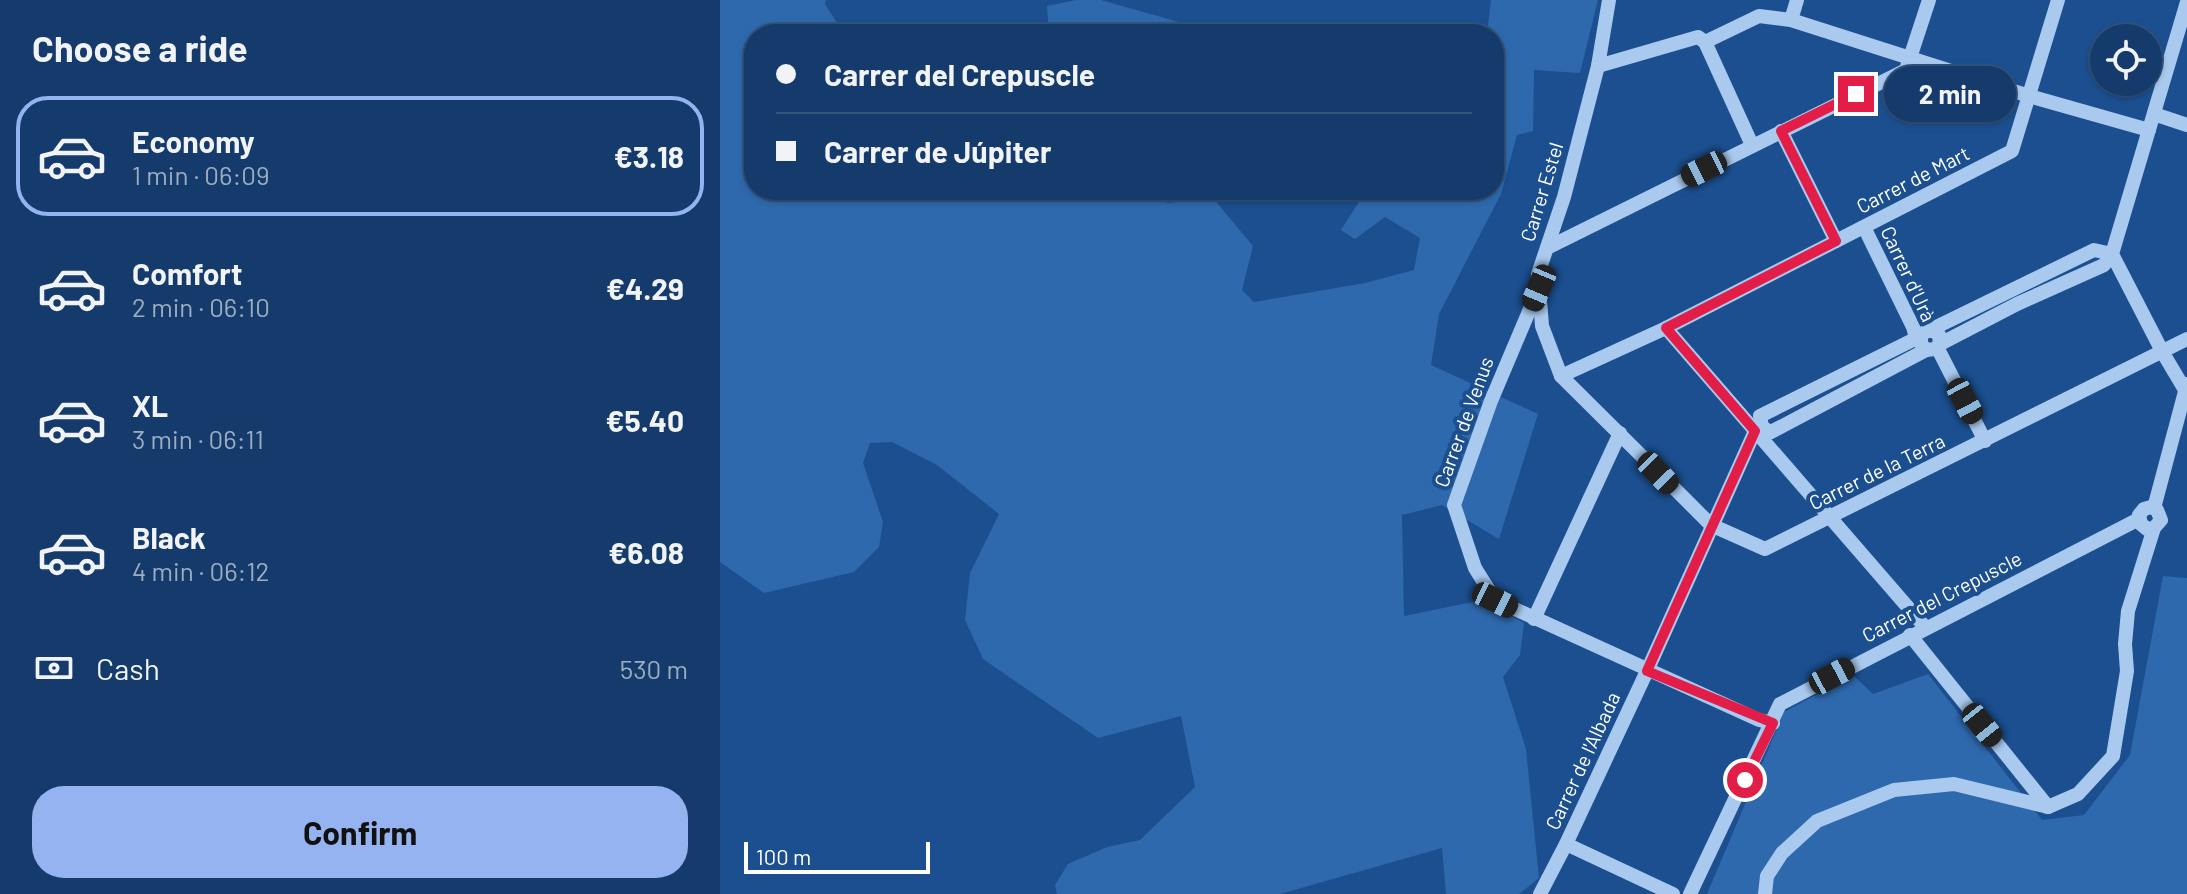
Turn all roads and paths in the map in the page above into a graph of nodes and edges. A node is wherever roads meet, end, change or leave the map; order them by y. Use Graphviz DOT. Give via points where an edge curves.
graph roads {
  1 [pos="1609,0"];
  2 [pos="1797,0"];
  3 [pos="1929,0"];
  4 [pos="2058,0"];
  5 [pos="2187,2"];
  6 [pos="1791,20"];
  7 [pos="1705,42"];
  8 [pos="1910,58"];
  9 [pos="1598,66"];
  10 [pos="2029,96"];
  11 [pos="2154,114"];
  12 [pos="2187,125"];
  13 [pos="2149,130"];
  14 [pos="1781,131"];
  15 [pos="1752,145"];
  16 [pos="1864,227"];
  17 [pos="1836,241"];
  18 [pos="1547,248"];
  19 [pos="2112,254"];
  20 [pos="1539,288"];
  21 [pos="1666,328"];
  22 [pos="2187,339"];
  23 [pos="1928,341"];
  24 [pos="2163,353"];
  25 [pos="1561,376"];
  26 [pos="2186,387"];
  27 [pos="1758,429"];
  28 [pos="1620,433"];
  29 [pos="1985,441"];
  30 [pos="2154,508"];
  31 [pos="1831,517"];
  32 [pos="2139,519"];
  33 [pos="1711,525"];
  34 [pos="2154,528"];
  35 [pos="1534,619"];
  36 [pos="1925,627"];
  37 [pos="1910,635"];
  38 [pos="1647,671"];
  39 [pos="1773,723"];
  40 [pos="2048,807"];
  41 [pos="1566,844"];
  42 [pos="1540,894"];
  43 [pos="1673,894"];
  44 [pos="1690,894"];
  45 [pos="1765,894"];
  1 -- 9 [label="street, Carrer Estel"];
  2 -- 6 [label="street"];
  3 -- 8 [label="street"];
  4 -- 10 [label="street, Carrer de Mart"];
  5 -- 11 [label="street"];
  6 -- 7 [label="street" via="1759,16"];
  6 -- 8 [label="street"];
  7 -- 9 [label="street" via="1698,37"];
  7 -- 15 [label="street"];
  8 -- 10 [label="street"];
  8 -- 14 [label="street" via="1906,70"];
  9 -- 18 [label="street, Carrer Estel"];
  10 -- 13 [label="street"];
  10 -- 16 [label="street, Carrer de Mart" via="2012,151"];
  11 -- 12 [label="street"];
  11 -- 13 [label="street"];
  13 -- 19 [label="street"];
  14 -- 15 [label="street"];
  14 -- 17 [label="street"];
  15 -- 18 [label="street"];
  16 -- 17 [label="street, Carrer de Mart"];
  16 -- 23 [label="street, Carrer d'Urà" via="1913,327"];
  17 -- 21 [label="street, Carrer de Mart"];
  18 -- 20 [label="street, Carrer Estel"];
  19 -- 23 [label="street, Carrer de l'Albada" via="2094,250"];
  19 -- 24 [label="street"];
  20 -- 25 [label="street, Carrer Estel" via="1542,326"];
  20 -- 35 [label="street, Carrer de Venus" via="1454,505 1475,568 1495,600"];
  21 -- 25 [label="street, Carrer de Mart"];
  21 -- 27 [label="street"];
  22 -- 24 [label="street, Carrer de la Terra"];
  23 -- 27 [label="street, Carrer de l'Albada" via="1760,416"];
  23 -- 29 [label="street, Carrer d'Urà"];
  24 -- 26 [label="street"];
  24 -- 29 [label="street, Carrer de la Terra"];
  25 -- 28 [label="street, Carrer Estel"];
  26 -- 30 [label="street"];
  27 -- 31 [label="street"];
  27 -- 33 [label="street, Carrer de l'Albada"];
  28 -- 33 [label="street, Carrer Estel"];
  28 -- 35 [label="street"];
  29 -- 31 [label="street, Carrer de la Terra"];
  30 -- 32 [label="street" via="2144,509"];
  30 -- 34 [label="street" via="2161,516"];
  31 -- 33 [label="street, Carrer de la Terra" via="1765,549"];
  31 -- 36 [label="street"];
  32 -- 34 [label="street" via="2143,527"];
  32 -- 36 [label="street, Carrer del Crepuscle"];
  33 -- 38 [label="street, Carrer de l'Albada"];
  34 -- 40 [label="street" via="2128,611 2127,671 2113,756 2078,794"];
  35 -- 38 [label="street, Carrer de Venus"];
  36 -- 37 [label="street, Carrer del Crepuscle"];
  37 -- 39 [label="street, Carrer del Crepuscle" via="1780,704"];
  37 -- 40 [label="street"];
  38 -- 39 [label="street, Carrer de Venus"];
  38 -- 41 [label="street, Carrer de l'Albada"];
  39 -- 44 [label="street, Carrer del Crepuscle"];
  40 -- 45 [label="street" via="1954,784 1894,790 1817,821 1782,853 1767,876"];
  41 -- 42 [label="street, Carrer de l'Albada"];
  41 -- 43 [label="street"];
}
